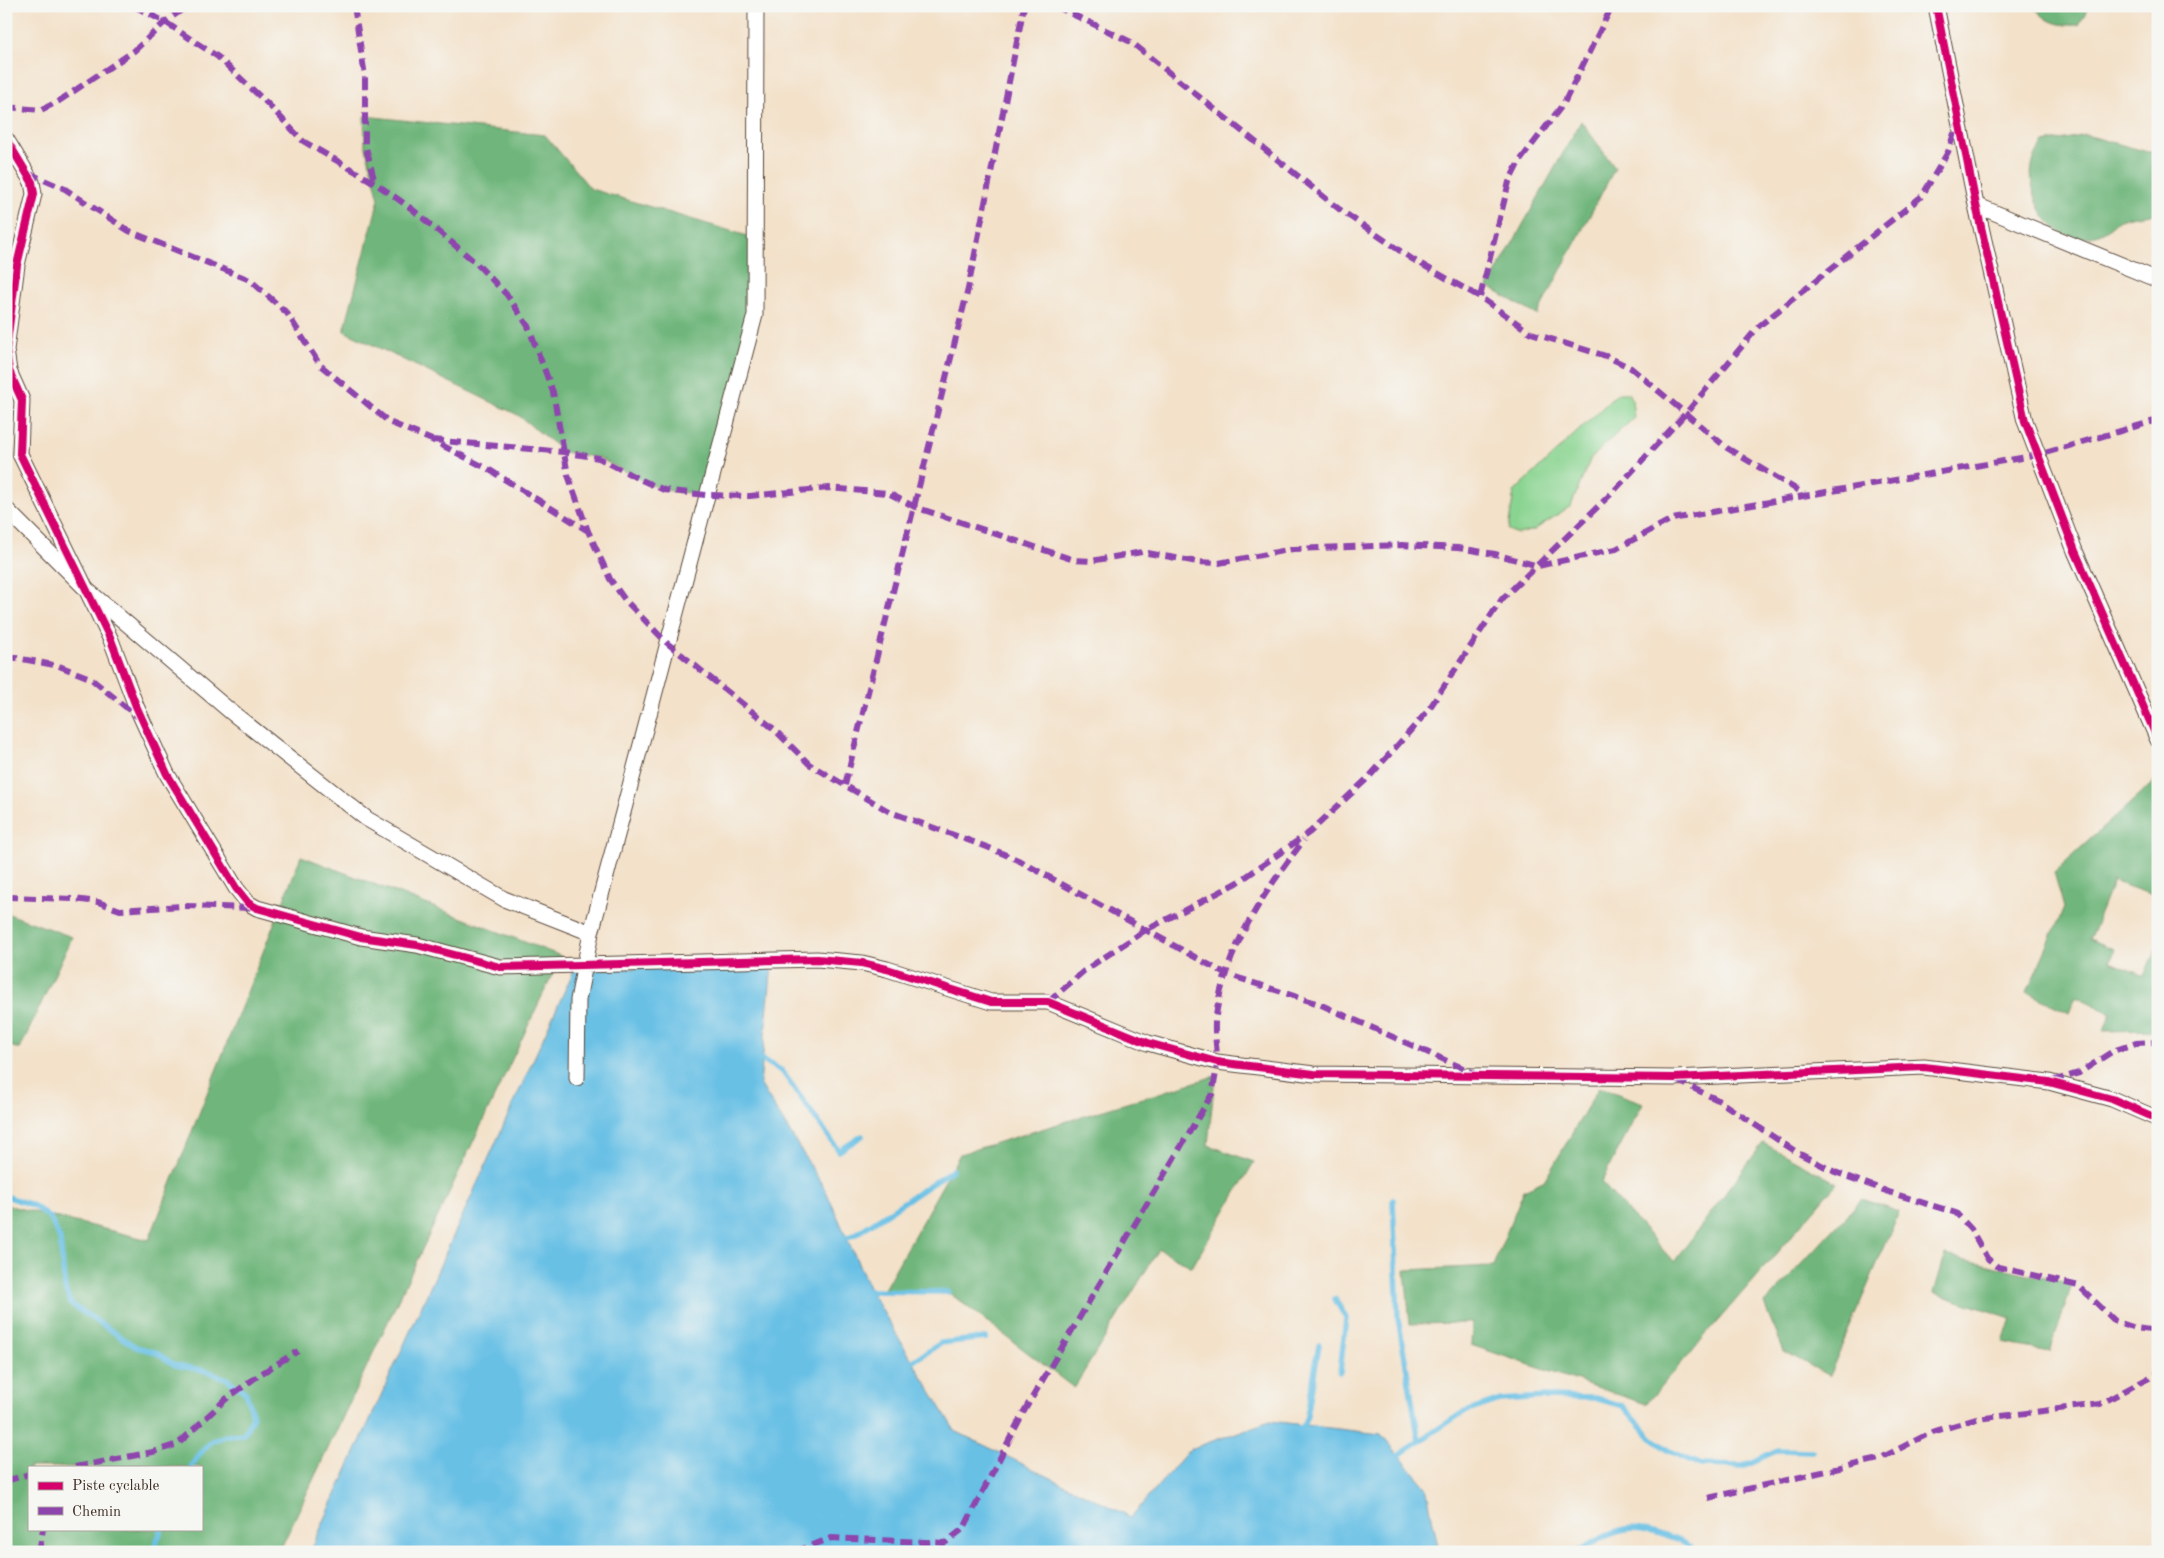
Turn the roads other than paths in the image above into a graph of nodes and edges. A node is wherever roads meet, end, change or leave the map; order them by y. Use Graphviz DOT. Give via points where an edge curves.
graph roads {
  1 [pos="756,6"];
  2 [pos="1936,6"];
  3 [pos="6,139"];
  4 [pos="1976,205"];
  5 [pos="2158,280"];
  6 [pos="6,509"];
  7 [pos="86,589"];
  8 [pos="2158,740"];
  9 [pos="591,933"];
  10 [pos="584,964"];
  11 [pos="577,1078"];
  12 [pos="2158,1119"];
  1 -- 9 [label="street" via="755,315"];
  2 -- 4 [label="street"];
  3 -- 7 [label="street" via="32,182 34,194 17,265 6,350 10,371 22,400 20,454"];
  4 -- 5 [label="street"];
  4 -- 8 [label="street" via="2025,421 2075,551"];
  6 -- 7 [label="street"];
  7 -- 9 [label="street" via="230,711 367,819 504,899"];
  7 -- 10 [label="street" via="167,774 248,902 257,908 361,937 417,945 500,967"];
  9 -- 10 [label="street"];
  10 -- 11 [label="street" via="578,1000"];
  10 -- 12 [label="street" via="817,959 862,963 991,1002 1048,1002 1148,1043 1217,1062 1314,1074 1674,1078 1924,1067 2049,1082 2112,1099"];
}
